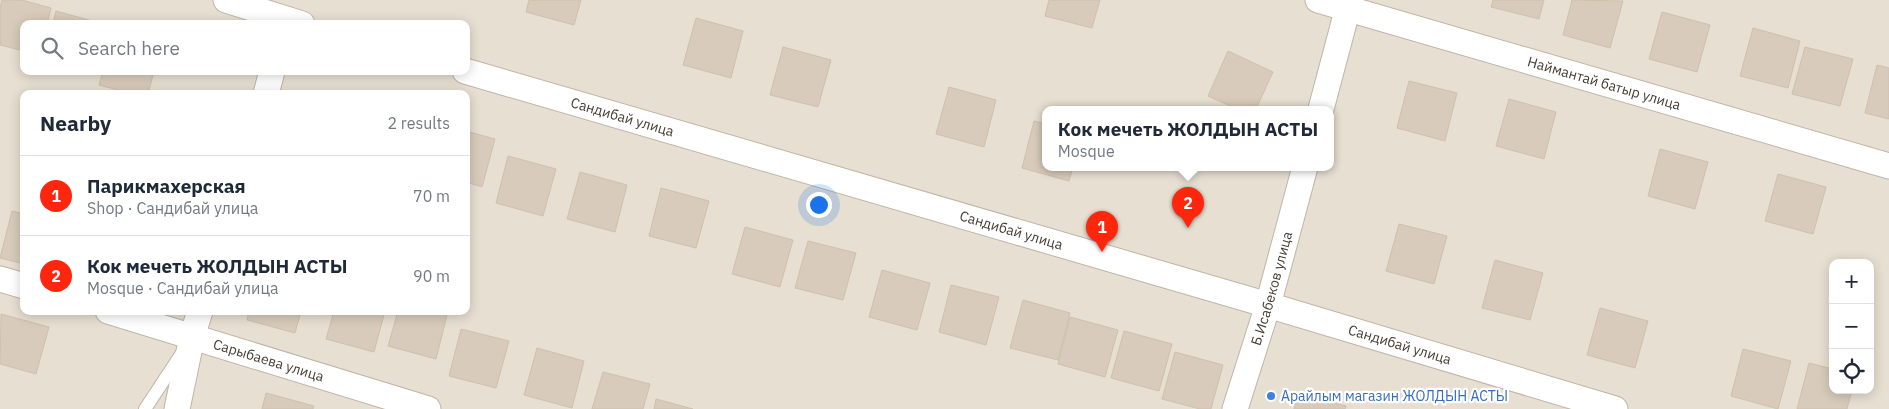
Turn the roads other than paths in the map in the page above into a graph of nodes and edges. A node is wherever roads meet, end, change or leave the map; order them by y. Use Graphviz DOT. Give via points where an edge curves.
graph roads {
  1 [pos="226,0"];
  2 [pos="1318,0"];
  3 [pos="1349,4"];
  4 [pos="292,17"];
  5 [pos="470,72"];
  6 [pos="271,75"];
  7 [pos="267,90"];
  8 [pos="1322,106"];
  9 [pos="1889,166"];
  10 [pos="1304,171"];
  11 [pos="0,278"];
  12 [pos="20,285"];
  13 [pos="1268,305"];
  14 [pos="121,315"];
  15 [pos="199,315"];
  16 [pos="192,337"];
  17 [pos="145,409"];
  18 [pos="177,409"];
  19 [pos="428,409"];
  20 [pos="1235,409"];
  21 [pos="1615,409"];
  1 -- 4 [label="street"];
  2 -- 3 [label="street, Наймантай батыр улица"];
  3 -- 8 [label="street"];
  3 -- 9 [label="street, Наймантай батыр улица"];
  5 -- 13 [label="street, Сандибай улица"];
  6 -- 7 [label="street"];
  10 -- 13 [label="street, Б.Исабеков улица"];
  11 -- 12 [label="street"];
  13 -- 20 [label="street, Б.Исабеков улица"];
  13 -- 21 [label="street, Сандибай улица"];
  14 -- 16 [label="street, Сарыбаева улица"];
  15 -- 16 [label="street"];
  16 -- 17 [label="lane"];
  16 -- 18 [label="street"];
  16 -- 19 [label="street, Сарыбаева улица"];
}
